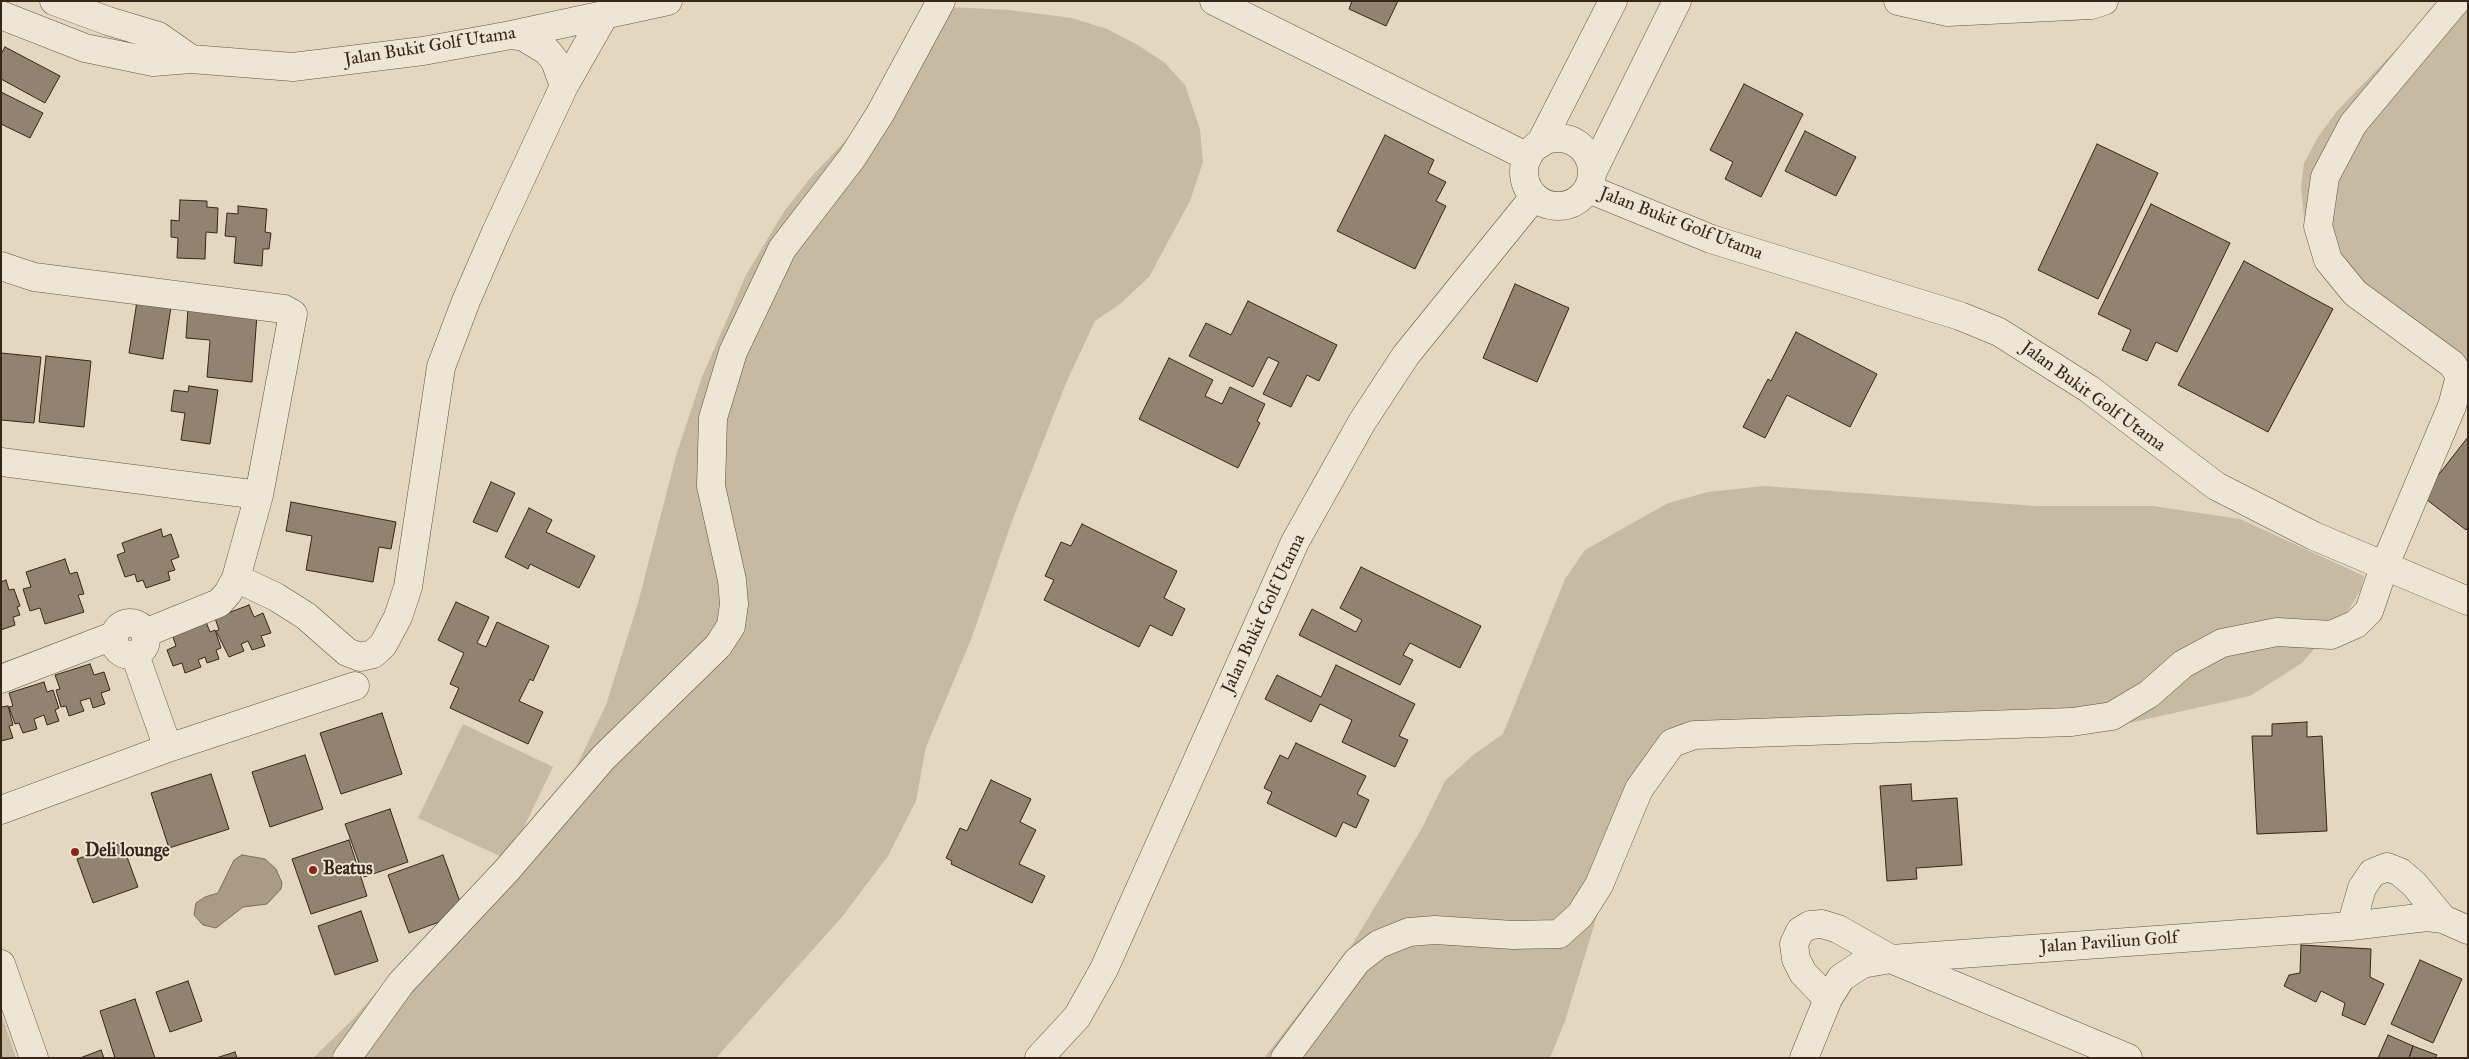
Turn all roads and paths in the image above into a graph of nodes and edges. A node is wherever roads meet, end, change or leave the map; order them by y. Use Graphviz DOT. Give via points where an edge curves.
graph roads {
  1 [pos="54,1"];
  2 [pos="668,1"];
  3 [pos="941,1"];
  4 [pos="1214,1"];
  5 [pos="1613,1"];
  6 [pos="1677,1"];
  7 [pos="1898,1"];
  8 [pos="2104,1"];
  9 [pos="2456,1"];
  10 [pos="605,14"];
  11 [pos="9,19"];
  12 [pos="511,35"];
  13 [pos="190,59"];
  14 [pos="564,86"];
  15 [pos="1534,150"];
  16 [pos="1591,180"];
  17 [pos="1534,197"];
  18 [pos="1,266"];
  19 [pos="2464,375"];
  20 [pos="1,462"];
  21 [pos="259,495"];
  22 [pos="2384,567"];
  23 [pos="236,578"];
  24 [pos="2468,601"];
  25 [pos="140,644"];
  26 [pos="1,679"];
  27 [pos="355,686"];
  28 [pos="168,748"];
  29 [pos="1,810"];
  30 [pos="2443,918"];
  31 [pos="2351,926"];
  32 [pos="2468,930"];
  33 [pos="1890,959"];
  34 [pos="1,964"];
  35 [pos="1828,999"];
  36 [pos="34,1058"];
  37 [pos="346,1058"];
  38 [pos="1039,1058"];
  39 [pos="1285,1058"];
  40 [pos="1804,1058"];
  41 [pos="2128,1058"];
  1 -- 13 [label="street" via="158,36"];
  2 -- 10 [label="street, Jalan Bukit Golf Utama"];
  3 -- 37 [label="street" via="880,114 852,158 782,249 733,352 714,418 711,486 732,580 734,604 731,626 718,646 603,758 507,870 401,983"];
  4 -- 15 [label="street"];
  5 -- 15 [label="street"];
  6 -- 16 [label="street"];
  7 -- 8 [label="street" via="1948,12 2091,5"];
  9 -- 19 [label="street" via="2353,124 2325,177 2318,226 2328,260 2355,293"];
  10 -- 12 [label="street, Jalan Bukit Golf Utama"];
  10 -- 14 [label="street"];
  11 -- 13 [label="street, Jalan Bukit Golf Utama" via="85,48 153,62"];
  12 -- 13 [label="street, Jalan Bukit Golf Utama" via="423,51 293,67"];
  12 -- 14 [label="street" via="530,40 547,51 555,61"];
  14 -- 23 [label="street" via="496,232 441,367 408,587 398,617 383,645 373,654 360,658 346,652 306,616"];
  15 -- 16 [label="street" via="1554,139 1574,143 1585,151"];
  15 -- 17 [label="street" via="1524,174"];
  16 -- 17 [label="street" via="1578,200 1564,206 1554,206"];
  16 -- 22 [label="street, Jalan Bukit Golf Utama" via="1711,239 1960,316 1999,332 2089,390 2216,486"];
  17 -- 38 [label="street, Jalan Bukit Golf Utama" via="1406,355 1362,422 1295,542 1104,968 1078,1017"];
  18 -- 21 [label="street" via="34,276 284,309 293,314"];
  19 -- 22 [label="street"];
  20 -- 21 [label="street"];
  21 -- 23 [label="street"];
  22 -- 24 [label="street, Jalan Bukit Golf Utama"];
  22 -- 39 [label="street" via="2369,611 2356,624 2331,635 2277,632 2222,643 2183,664 2149,694 2112,716 2072,722 1694,736 1672,743 1639,789 1599,885 1580,915 1559,934 1435,930 1409,932 1379,944 1357,961"];
  23 -- 25 [label="street" via="218,603"];
  25 -- 26 [label="street" via="135,624 128,623 119,626 113,636"];
  25 -- 28 [label="street"];
  27 -- 28 [label="street"];
  28 -- 29 [label="street"];
  30 -- 31 [label="street, Jalan Paviliun Golf"];
  30 -- 31 [label="street" via="2414,884 2400,872 2387,867 2372,873 2362,888"];
  30 -- 32 [label="street, Jalan Paviliun Golf"];
  31 -- 33 [label="street, Jalan Paviliun Golf"];
  33 -- 35 [label="street, Jalan Paviliun Golf" via="1862,964 1841,978"];
  33 -- 35 [label="street" via="1838,929 1822,924 1810,925 1800,931 1794,944 1796,959 1803,973"];
  33 -- 41 [label="street"];
  34 -- 36 [label="street"];
  35 -- 40 [label="street, Jalan Paviliun Golf"];
}
